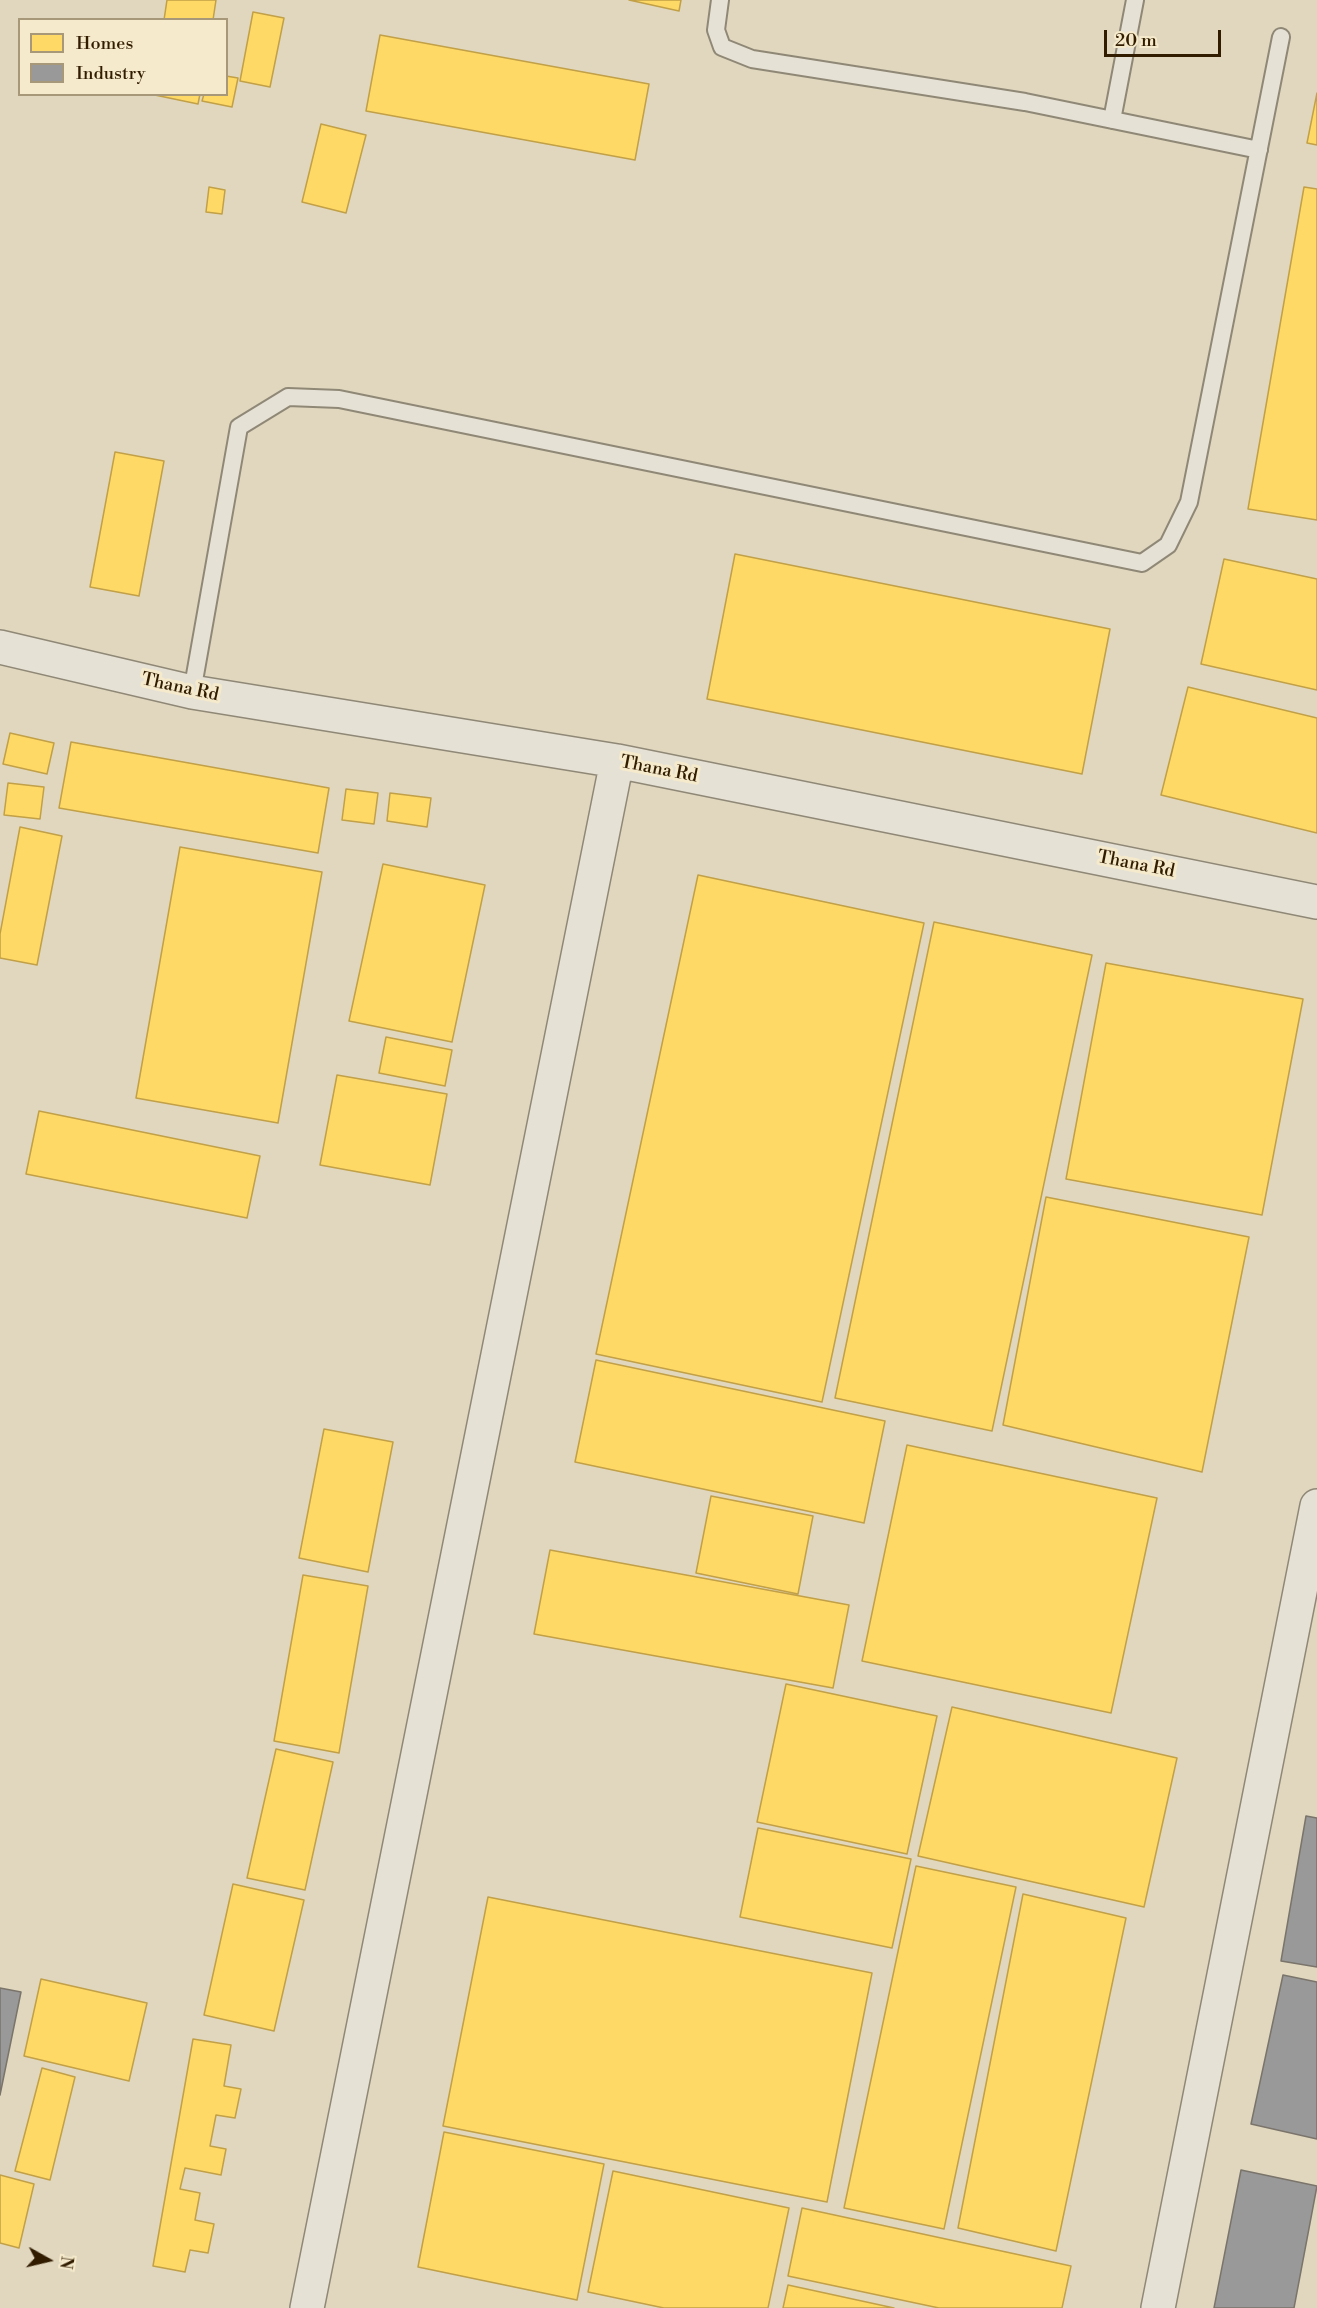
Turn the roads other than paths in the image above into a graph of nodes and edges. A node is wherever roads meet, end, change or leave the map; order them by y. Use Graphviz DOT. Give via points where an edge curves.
graph roads {
  1 [pos="720,0"];
  2 [pos="1135,0"];
  3 [pos="1281,37"];
  4 [pos="1112,120"];
  5 [pos="1259,150"];
  6 [pos="0,647"];
  7 [pos="192,692"];
  8 [pos="617,761"];
  9 [pos="1317,902"];
  10 [pos="1317,1506"];
  11 [pos="307,2308"];
  12 [pos="1158,2308"];
  1 -- 4 [label="lane" via="716,30 722,47 752,59 1024,102"];
  2 -- 4 [label="lane"];
  3 -- 5 [label="lane"];
  4 -- 5 [label="lane"];
  5 -- 7 [label="lane" via="1190,502 1168,545 1142,563 339,399 288,397 239,427"];
  6 -- 7 [label="street, Thana Rd"];
  7 -- 8 [label="street, Thana Rd"];
  8 -- 9 [label="street, Thana Rd"];
  8 -- 11 [label="street"];
  10 -- 12 [label="street"];
}
